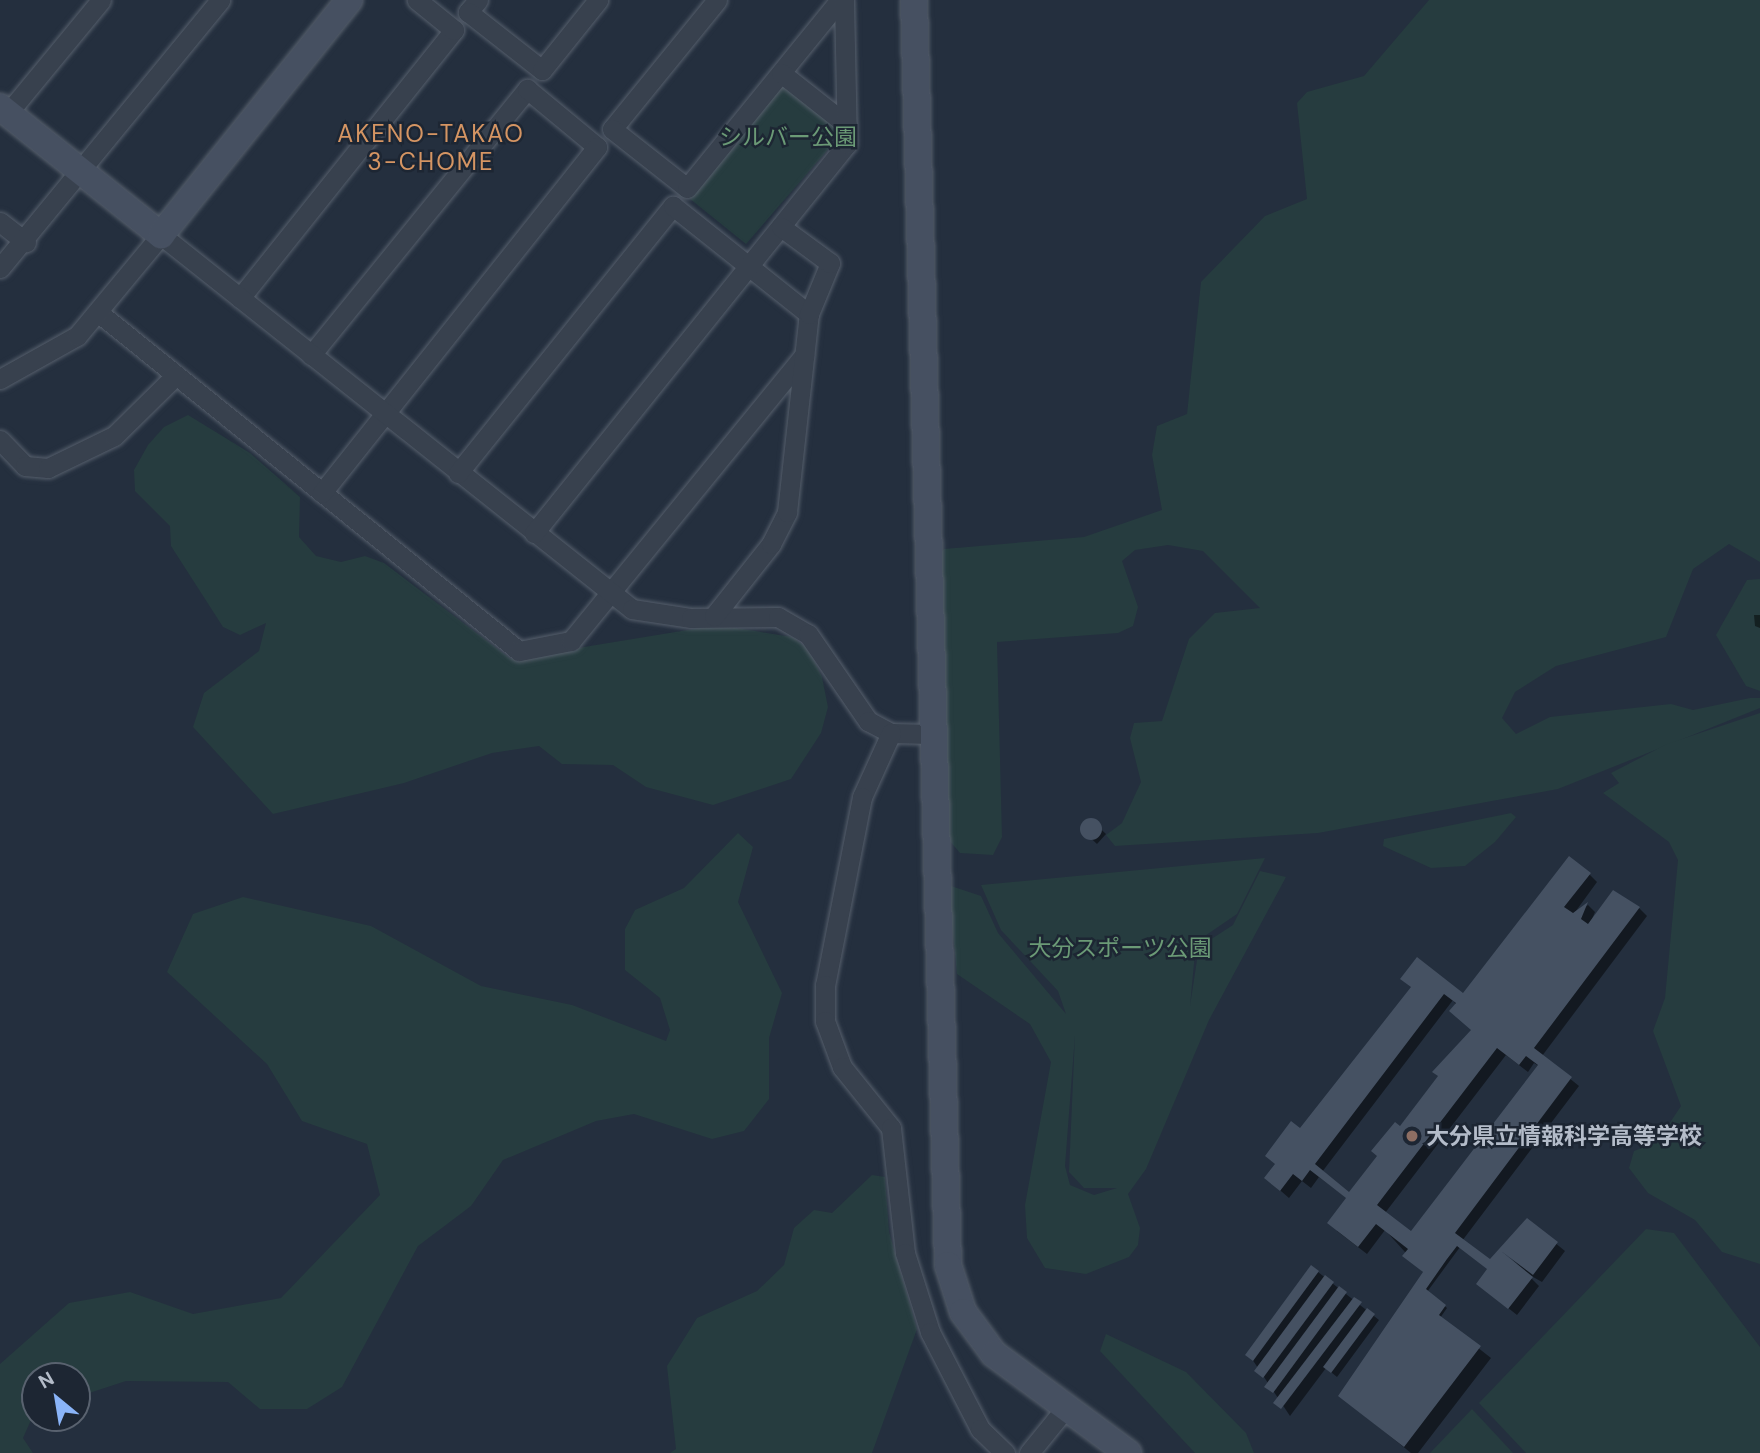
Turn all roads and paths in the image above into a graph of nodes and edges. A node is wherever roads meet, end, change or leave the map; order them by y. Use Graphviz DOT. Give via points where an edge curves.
graph roads {
  1 [pos="101,0"];
  2 [pos="220,0"];
  3 [pos="349,0"];
  4 [pos="417,0"];
  5 [pos="478,0"];
  6 [pos="598,0"];
  7 [pos="717,0"];
  8 [pos="842,0"];
  9 [pos="914,0"];
  10 [pos="781,73"];
  11 [pos="4,110"];
  12 [pos="846,125"];
  13 [pos="82,172"];
  14 [pos="0,222"];
  15 [pos="781,227"];
  16 [pos="161,235"];
  17 [pos="26,242"];
  18 [pos="749,266"];
  19 [pos="0,268"];
  20 [pos="240,298"];
  21 [pos="99,313"];
  22 [pos="808,314"];
  23 [pos="311,355"];
  24 [pos="804,355"];
  25 [pos="176,375"];
  26 [pos="0,379"];
  27 [pos="385,414"];
  28 [pos="0,440"];
  29 [pos="458,472"];
  30 [pos="322,493"];
  31 [pos="534,533"];
  32 [pos="611,595"];
  33 [pos="714,617"];
  34 [pos="891,733"];
  35 [pos="931,734"];
  36 [pos="1064,1410"];
  37 [pos="1005,1453"];
  38 [pos="1029,1453"];
  39 [pos="1128,1453"];
  1 -- 11 [label="street"];
  2 -- 13 [label="street"];
  3 -- 16 [label="street"];
  4 -- 20 [label="street" via="454,30"];
  5 -- 6 [label="street" via="468,12 542,70"];
  7 -- 10 [label="street" via="612,129 687,188"];
  8 -- 10 [label="street"];
  8 -- 12 [label="street"];
  9 -- 35 [label="street"];
  10 -- 12 [label="street"];
  11 -- 13 [label="street"];
  12 -- 15 [label="street" via="847,144"];
  13 -- 16 [label="street"];
  13 -- 17 [label="street"];
  14 -- 17 [label="street"];
  15 -- 18 [label="street"];
  15 -- 22 [label="street" via="830,263"];
  16 -- 20 [label="street"];
  16 -- 21 [label="street"];
  17 -- 19 [label="street"];
  18 -- 22 [label="street"];
  18 -- 29 [label="street" via="673,206"];
  18 -- 31 [label="street"];
  20 -- 23 [label="street"];
  21 -- 25 [label="street"];
  21 -- 26 [label="street" via="58,349"];
  22 -- 24 [label="street"];
  23 -- 27 [label="street"];
  23 -- 27 [label="street" via="527,89 597,147"];
  24 -- 32 [label="street"];
  24 -- 33 [label="street" via="787,512 771,544"];
  25 -- 28 [label="street" via="114,436 48,468 25,466"];
  25 -- 30 [label="street"];
  27 -- 29 [label="street"];
  27 -- 30 [label="street"];
  29 -- 31 [label="street"];
  30 -- 32 [label="street" via="519,651 571,641"];
  31 -- 32 [label="street"];
  32 -- 33 [label="street" via="649,614"];
  33 -- 34 [label="street" via="765,614 792,623 817,646 863,716"];
  34 -- 35 [label="street"];
  34 -- 37 [label="street" via="862,797 825,985 825,1021 842,1067 891,1128 905,1253 930,1332 980,1429"];
  35 -- 36 [label="street" via="948,1265 963,1312 982,1341"];
  36 -- 38 [label="street"];
  36 -- 39 [label="street"];
}
